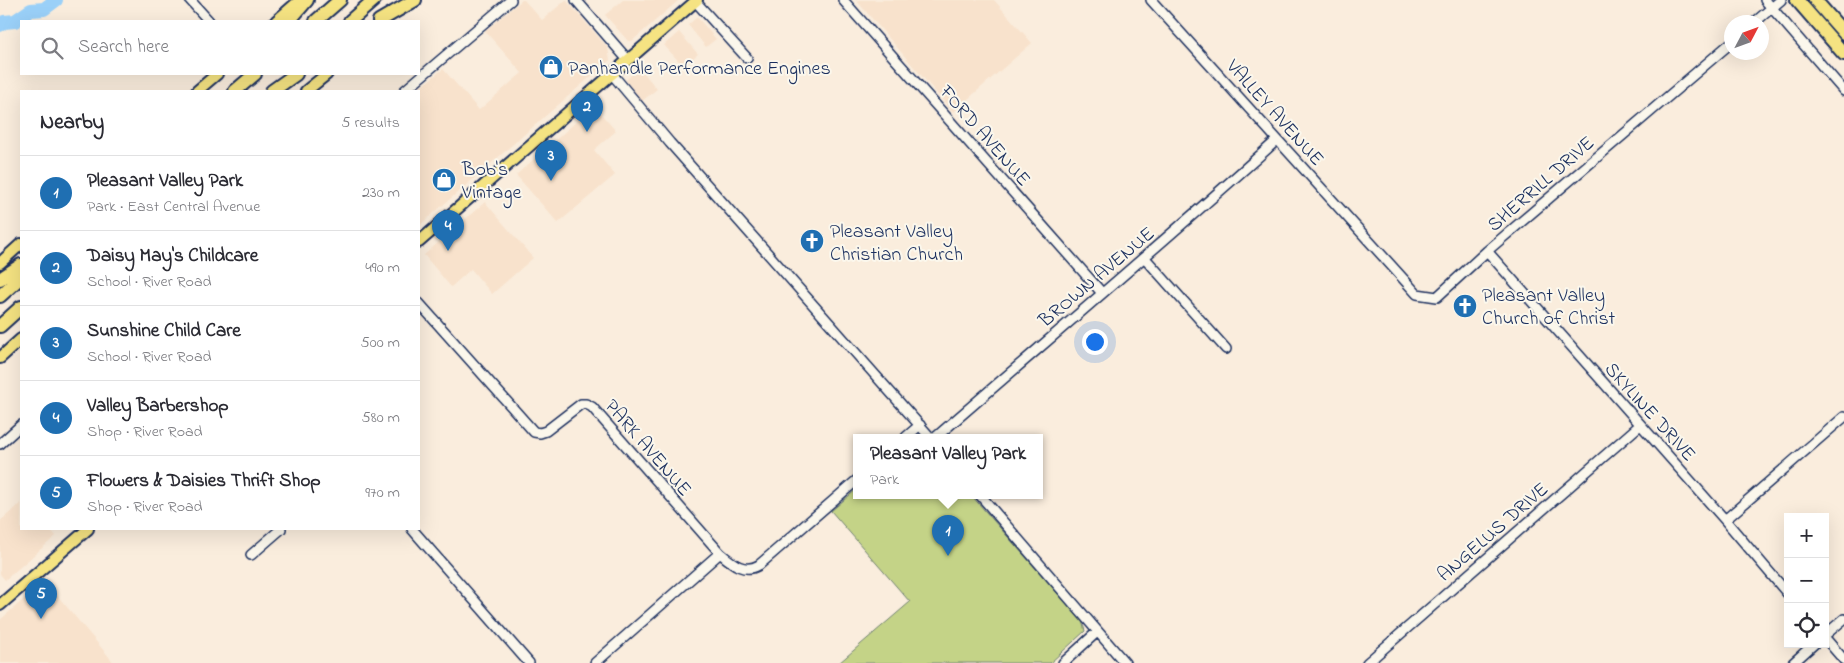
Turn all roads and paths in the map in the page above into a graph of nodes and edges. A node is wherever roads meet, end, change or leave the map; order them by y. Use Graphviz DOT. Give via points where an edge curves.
graph roads {
  1 [pos="190,0"];
  2 [pos="300,0"];
  3 [pos="307,0"];
  4 [pos="340,0"];
  5 [pos="374,0"];
  6 [pos="416,0"];
  7 [pos="511,0"];
  8 [pos="576,0"];
  9 [pos="843,0"];
  10 [pos="1152,0"];
  11 [pos="1765,0"];
  12 [pos="1781,0"];
  13 [pos="1797,0"];
  14 [pos="1815,0"];
  15 [pos="696,1"];
  16 [pos="1772,8"];
  17 [pos="1764,15"];
  18 [pos="208,20"];
  19 [pos="277,20"];
  20 [pos="290,20"];
  21 [pos="317,20"];
  22 [pos="351,20"];
  23 [pos="381,20"];
  24 [pos="391,20"];
  25 [pos="1844,33"];
  26 [pos="1724,49"];
  27 [pos="1844,54"];
  28 [pos="747,58"];
  29 [pos="628,60"];
  30 [pos="612,74"];
  31 [pos="215,75"];
  32 [pos="244,75"];
  33 [pos="254,75"];
  34 [pos="289,75"];
  35 [pos="295,75"];
  36 [pos="326,75"];
  37 [pos="198,90"];
  38 [pos="232,90"];
  39 [pos="236,90"];
  40 [pos="272,90"];
  41 [pos="272,90"];
  42 [pos="307,90"];
  43 [pos="405,90"];
  44 [pos="1844,91"];
  45 [pos="1277,140"];
  46 [pos="420,241"];
  47 [pos="20,245"];
  48 [pos="1374,247"];
  49 [pos="1487,251"];
  50 [pos="1145,258"];
  51 [pos="0,262"];
  52 [pos="20,266"];
  53 [pos="20,278"];
  54 [pos="0,279"];
  55 [pos="1102,293"];
  56 [pos="0,296"];
  57 [pos="420,305"];
  58 [pos="20,308"];
  59 [pos="0,326"];
  60 [pos="20,340"];
  61 [pos="1226,349"];
  62 [pos="0,358"];
  63 [pos="1844,417"];
  64 [pos="920,425"];
  65 [pos="1640,425"];
  66 [pos="20,426"];
  67 [pos="910,434"];
  68 [pos="928,434"];
  69 [pos="939,434"];
  70 [pos="0,444"];
  71 [pos="853,483"];
  72 [pos="983,499"];
  73 [pos="1725,520"];
  74 [pos="87,530"];
  75 [pos="280,530"];
  76 [pos="413,530"];
  77 [pos="720,553"];
  78 [pos="251,555"];
  79 [pos="1784,589"];
  80 [pos="0,605"];
  81 [pos="1844,618"];
  82 [pos="1097,632"];
  83 [pos="1829,633"];
  84 [pos="1829,642"];
  85 [pos="1809,648"];
  86 [pos="1844,660"];
  87 [pos="529,663"];
  88 [pos="594,663"];
  89 [pos="1062,663"];
  90 [pos="1125,663"];
  91 [pos="1368,663"];
  92 [pos="1792,663"];
  1 -- 18 [label="street"];
  2 -- 19 [label="main road"];
  3 -- 20 [label="highway"];
  4 -- 21 [label="highway"];
  5 -- 22 [label="highway"];
  6 -- 23 [label="highway"];
  6 -- 24 [label="main road"];
  7 -- 43 [label="street"];
  8 -- 29 [label="street"];
  9 -- 55 [label="street, FORD AVENUE"];
  10 -- 45 [label="street, VALLEY AVENUE"];
  11 -- 16 [label="street"];
  12 -- 16 [label="street"];
  13 -- 27 [label="highway"];
  14 -- 25 [label="highway"];
  15 -- 28 [label="street"];
  15 -- 29 [label="main road"];
  16 -- 17 [label="street"];
  16 -- 44 [label="street"];
  26 -- 49 [label="street, SHERRILL DRIVE"];
  29 -- 30 [label="main road"];
  30 -- 46 [label="main road"];
  30 -- 64 [label="street"];
  31 -- 37 [label="main road"];
  32 -- 38 [label="highway"];
  33 -- 39 [label="highway"];
  34 -- 40 [label="highway"];
  35 -- 41 [label="highway"];
  36 -- 42 [label="main road"];
  45 -- 48 [label="street, VALLEY AVENUE"];
  45 -- 50 [label="street, BROWN AVENUE"];
  47 -- 51 [label="main road"];
  48 -- 49 [label="street, SHERRILL DRIVE" via="1417,294 1438,297"];
  49 -- 65 [label="street, SKYLINE DRIVE"];
  50 -- 55 [label="street, BROWN AVENUE"];
  50 -- 61 [label="street"];
  52 -- 54 [label="highway"];
  53 -- 56 [label="highway"];
  55 -- 69 [label="street, BROWN AVENUE"];
  57 -- 77 [label="street, PARK AVENUE" via="532,430 546,431 581,404 592,407"];
  58 -- 59 [label="highway"];
  60 -- 62 [label="main road"];
  63 -- 73 [label="street"];
  64 -- 67 [label="street"];
  64 -- 68 [label="street"];
  65 -- 73 [label="street, SKYLINE DRIVE"];
  65 -- 91 [label="street, ANGELUS DRIVE"];
  66 -- 70 [label="street"];
  71 -- 77 [label="street, PARK AVENUE" via="761,563 747,570"];
  72 -- 82 [label="street"];
  73 -- 79 [label="street, SKYLINE DRIVE"];
  74 -- 80 [label="main road"];
  75 -- 78 [label="street"];
  76 -- 87 [label="street"];
  77 -- 88 [label="street"];
  81 -- 83 [label="street"];
  82 -- 89 [label="street"];
  82 -- 90 [label="street"];
  84 -- 86 [label="street"];
  85 -- 92 [label="street"];
}
